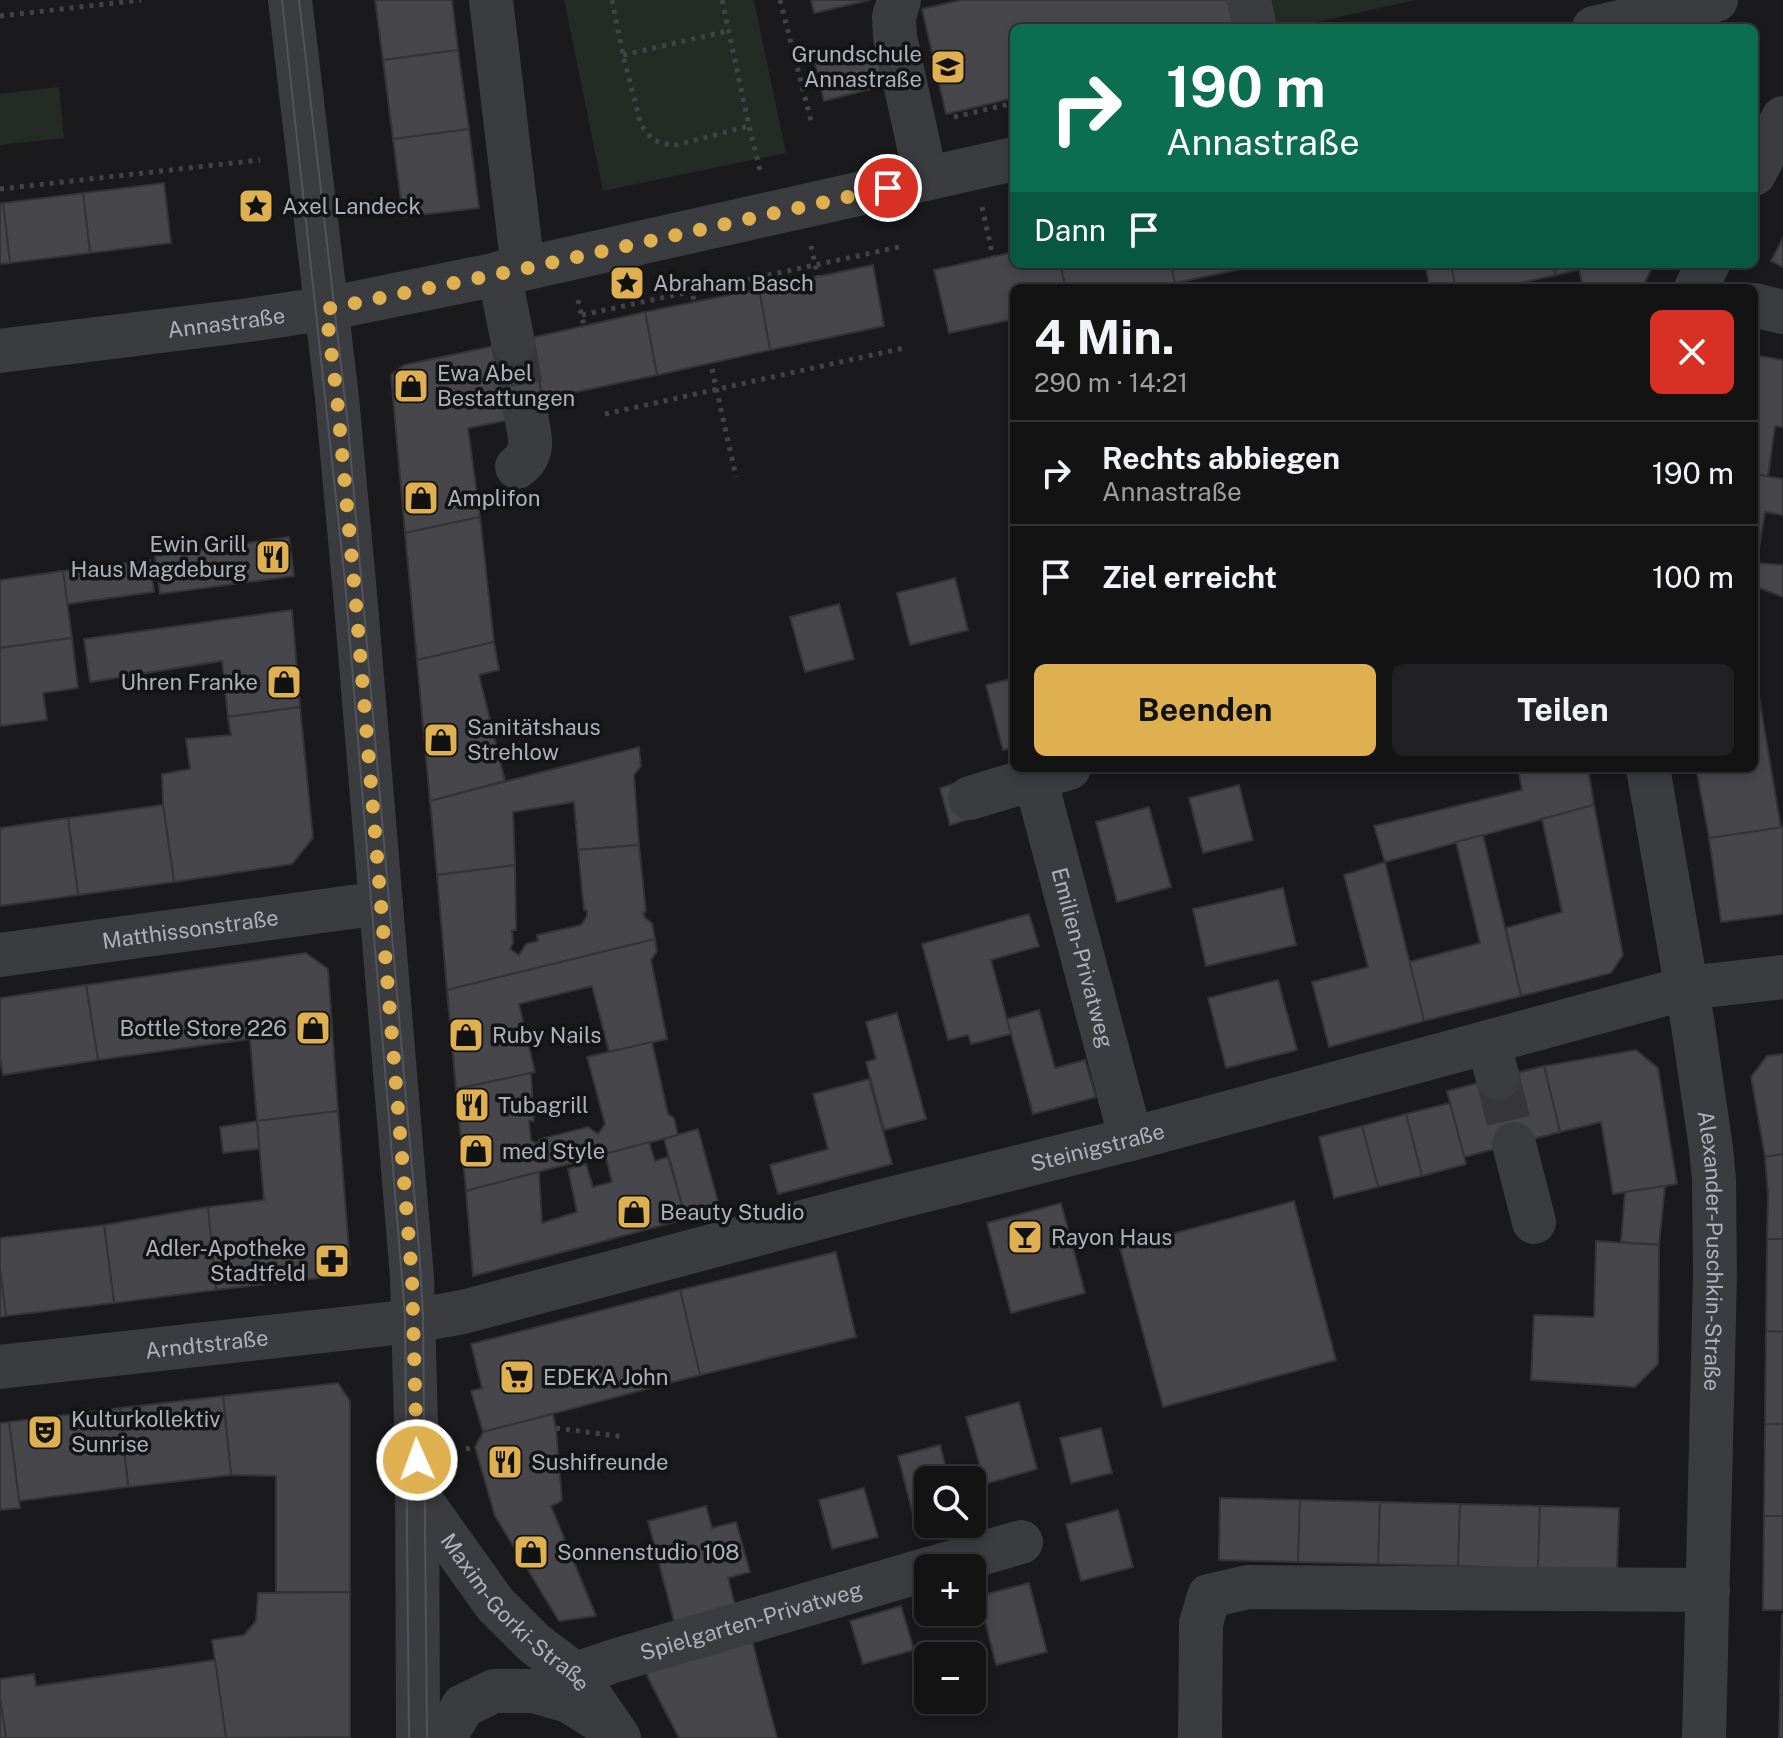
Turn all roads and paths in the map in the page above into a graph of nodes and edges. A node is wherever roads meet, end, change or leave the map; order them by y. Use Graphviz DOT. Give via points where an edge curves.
graph roads {
  1 [pos="141,0"];
  2 [pos="290,0"];
  3 [pos="491,0"];
  4 [pos="612,0"];
  5 [pos="722,0"];
  6 [pos="780,0"];
  7 [pos="899,0"];
  8 [pos="1249,0"];
  9 [pos="1716,0"];
  10 [pos="0,16"];
  11 [pos="1254,24"];
  12 [pos="1611,24"];
  13 [pos="728,31"];
  14 [pos="623,55"];
  15 [pos="1010,104"];
  16 [pos="1783,118"];
  17 [pos="811,121"];
  18 [pos="914,127"];
  19 [pos="260,160"];
  20 [pos="1010,160"];
  21 [pos="1758,166"];
  22 [pos="926,179"];
  23 [pos="0,189"];
  24 [pos="899,247"];
  25 [pos="815,265"];
  26 [pos="511,271"];
  27 [pos="818,277"];
  28 [pos="693,292"];
  29 [pos="694,302"];
  30 [pos="1758,306"];
  31 [pos="326,309"];
  32 [pos="1783,312"];
  33 [pos="584,326"];
  34 [pos="513,342"];
  35 [pos="904,348"];
  36 [pos="0,351"];
  37 [pos="712,369"];
  38 [pos="716,389"];
  39 [pos="605,414"];
  40 [pos="526,416"];
  41 [pos="517,467"];
  42 [pos="736,477"];
  43 [pos="1649,772"];
  44 [pos="1052,773"];
  45 [pos="970,798"];
  46 [pos="381,903"];
  47 [pos="0,955"];
  48 [pos="1783,977"];
  49 [pos="1687,988"];
  50 [pos="1131,1139"];
  51 [pos="1514,1144"];
  52 [pos="1534,1222"];
  53 [pos="413,1321"];
  54 [pos="0,1367"];
  55 [pos="556,1428"];
  56 [pos="625,1437"];
  57 [pos="475,1447"];
  58 [pos="466,1449"];
  59 [pos="417,1495"];
  60 [pos="1021,1542"];
  61 [pos="979,1554"];
  62 [pos="914,1573"];
  63 [pos="1708,1590"];
  64 [pos="575,1674"];
  65 [pos="617,1734"];
  66 [pos="418,1738"];
  67 [pos="444,1738"];
  68 [pos="1200,1738"];
  69 [pos="1704,1738"];
  1 -- 10 [label="path"];
  2 -- 31 [label="street"];
  3 -- 26 [label="street"];
  4 -- 14 [label="path"];
  5 -- 13 [label="path"];
  6 -- 17 [label="path"];
  7 -- 18 [label="street" via="894,28"];
  8 -- 11 [label="street"];
  9 -- 12 [label="street"];
  13 -- 14 [label="path"];
  13 -- 14 [label="path" via="749,126 672,146 653,140 641,125"];
  15 -- 18 [label="path"];
  16 -- 21 [label="street"];
  18 -- 22 [label="street"];
  19 -- 23 [label="path"];
  20 -- 22 [label="street, Annastraße"];
  22 -- 26 [label="street, Annastraße"];
  24 -- 25 [label="path"];
  25 -- 27 [label="path"];
  25 -- 28 [label="path"];
  26 -- 31 [label="street, Annastraße"];
  26 -- 34 [label="street"];
  28 -- 29 [label="path"];
  28 -- 33 [label="path" via="582,315"];
  30 -- 32 [label="street"];
  31 -- 36 [label="street, Annastraße"];
  31 -- 46 [label="street"];
  35 -- 38 [label="path"];
  37 -- 38 [label="path"];
  38 -- 39 [label="path"];
  38 -- 42 [label="path"];
  40 -- 41 [label="street" via="531,446"];
  43 -- 49 [label="street, Alexander-Puschkin-Straße"];
  44 -- 45 [label="street, Emilien-Privatweg"];
  44 -- 50 [label="street, Emilien-Privatweg"];
  46 -- 47 [label="street, Matthissonstraße"];
  46 -- 53 [label="street"];
  48 -- 49 [label="street, Steinigstraße"];
  49 -- 50 [label="street, Steinigstraße" via="1493,1060"];
  49 -- 63 [label="street, Alexander-Puschkin-Straße" via="1714,1180"];
  50 -- 53 [label="street, Steinigstraße"];
  51 -- 52 [label="street"];
  53 -- 54 [label="street, Arndtstraße"];
  53 -- 59 [label="street"];
  55 -- 56 [label="path"];
  57 -- 58 [label="path"];
  59 -- 64 [label="street, Maxim-Gorki-Straße" via="495,1604"];
  59 -- 66 [label="street"];
  60 -- 61 [label="street, Spielgarten-Privatweg"];
  62 -- 64 [label="street, Spielgarten-Privatweg"];
  63 -- 68 [label="street" via="1248,1587 1209,1596 1201,1623"];
  63 -- 69 [label="street, Alexander-Puschkin-Straße"];
  64 -- 65 [label="street, Maxim-Gorki-Straße"];
  65 -- 67 [label="street, Maxim-Gorki-Straße" via="569,1701 534,1691 494,1691 463,1706"];
}
